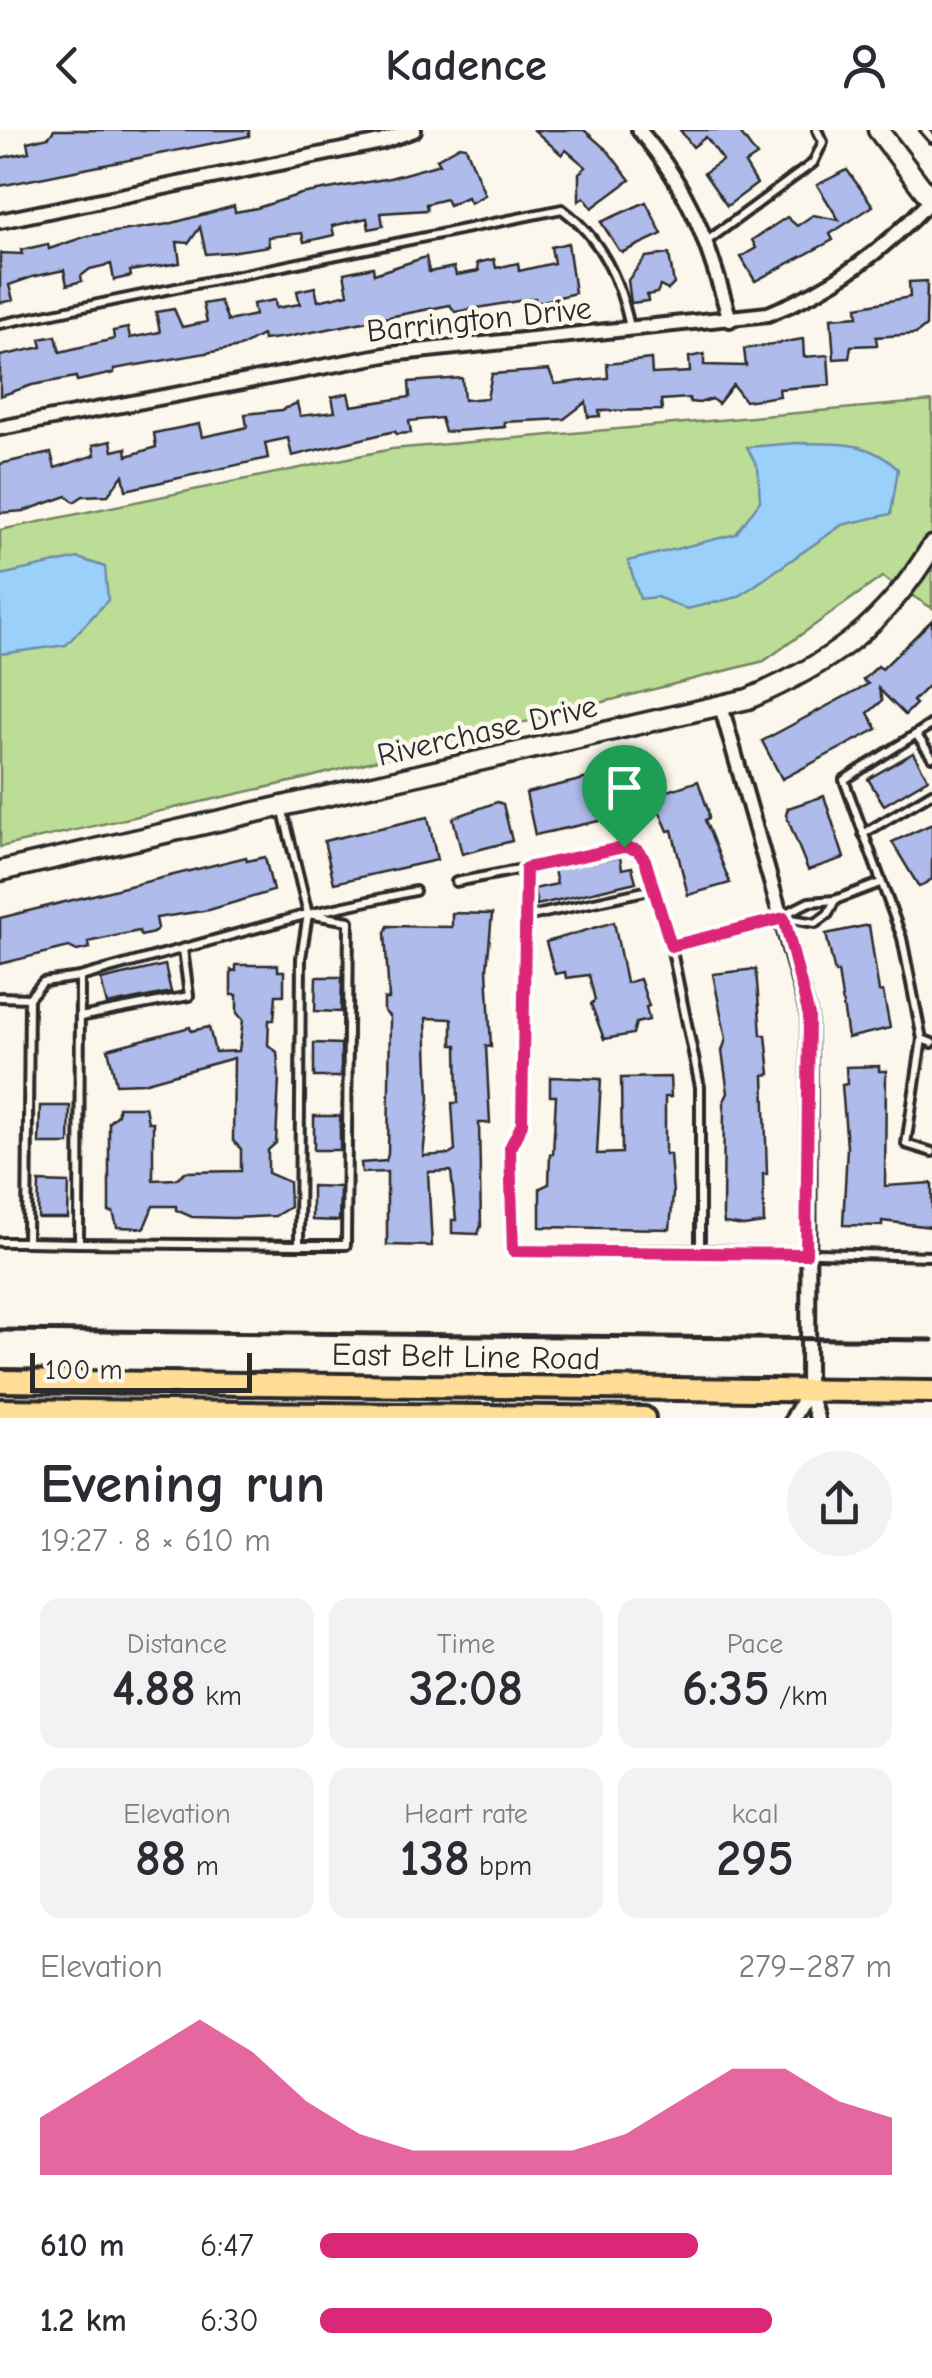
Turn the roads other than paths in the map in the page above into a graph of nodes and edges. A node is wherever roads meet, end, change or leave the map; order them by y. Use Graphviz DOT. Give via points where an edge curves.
graph roads {
  1 [pos="414,130"];
  2 [pos="639,130"];
  3 [pos="817,130"];
  4 [pos="878,130"];
  5 [pos="925,130"];
  6 [pos="932,138"];
  7 [pos="932,201"];
  8 [pos="0,220"];
  9 [pos="708,241"];
  10 [pos="730,320"];
  11 [pos="0,324"];
  12 [pos="631,330"];
  13 [pos="0,428"];
  14 [pos="932,546"];
  15 [pos="721,706"];
  16 [pos="932,724"];
  17 [pos="918,737"];
  18 [pos="932,757"];
  19 [pos="932,793"];
  20 [pos="282,807"];
  21 [pos="862,834"];
  22 [pos="526,868"];
  23 [pos="0,872"];
  24 [pos="456,882"];
  25 [pos="880,883"];
  26 [pos="654,888"];
  27 [pos="415,891"];
  28 [pos="835,900"];
  29 [pos="308,914"];
  30 [pos="526,917"];
  31 [pos="784,918"];
  32 [pos="671,946"];
  33 [pos="183,949"];
  34 [pos="80,978"];
  35 [pos="0,997"];
  36 [pos="29,998"];
  37 [pos="80,1018"];
  38 [pos="922,1039"];
  39 [pos="932,1043"];
  40 [pos="932,1152"];
  41 [pos="0,1242"];
  42 [pos="27,1242"];
  43 [pos="79,1243"];
  44 [pos="298,1245"];
  45 [pos="700,1250"];
  46 [pos="806,1254"];
  47 [pos="932,1256"];
  48 [pos="0,1380"];
  49 [pos="132,1381"];
  50 [pos="808,1391"];
  51 [pos="932,1392"];
  52 [pos="6,1413"];
  53 [pos="133,1415"];
  54 [pos="416,1416"];
  55 [pos="644,1418"];
  56 [pos="793,1418"];
  57 [pos="817,1418"];
  1 -- 8 [label="street"];
  2 -- 9 [label="street" via="681,187"];
  3 -- 9 [label="lane" via="823,142 813,163"];
  4 -- 7 [label="street"];
  5 -- 6 [label="lane"];
  7 -- 10 [label="street, Barrington Drive" via="810,298"];
  9 -- 10 [label="street"];
  10 -- 12 [label="street, Barrington Drive"];
  11 -- 12 [label="lane" via="562,209 588,228 608,263"];
  12 -- 13 [label="street, Barrington Drive" via="390,354"];
  14 -- 15 [label="street, Riverchase Drive" via="886,611 847,646 808,673"];
  15 -- 20 [label="street, Riverchase Drive"];
  15 -- 31 [label="street"];
  16 -- 17 [label="lane"];
  17 -- 18 [label="lane"];
  17 -- 21 [label="lane" via="844,780"];
  19 -- 21 [label="lane"];
  20 -- 23 [label="street, Riverchase Drive"];
  20 -- 29 [label="lane"];
  21 -- 25 [label="lane"];
  22 -- 24 [label="lane"];
  22 -- 26 [label="lane" via="624,847 642,855"];
  22 -- 30 [label="lane"];
  25 -- 28 [label="lane"];
  25 -- 38 [label="lane" via="902,938"];
  26 -- 30 [label="lane"];
  26 -- 32 [label="lane"];
  27 -- 29 [label="lane"];
  28 -- 31 [label="lane" via="809,902"];
  28 -- 31 [label="lane" via="816,922"];
  29 -- 33 [label="lane"];
  29 -- 44 [label="lane" via="301,958"];
  29 -- 44 [label="lane" via="348,921 346,1245"];
  30 -- 45 [label="lane" via="522,1124 510,1148 513,1251"];
  31 -- 32 [label="lane"];
  31 -- 46 [label="street" via="809,1016"];
  32 -- 45 [label="lane" via="700,1087"];
  33 -- 34 [label="lane"];
  33 -- 37 [label="lane" via="189,996"];
  34 -- 36 [label="lane" via="43,982"];
  34 -- 37 [label="lane"];
  35 -- 36 [label="lane"];
  36 -- 42 [label="lane"];
  37 -- 43 [label="lane"];
  38 -- 39 [label="lane"];
  38 -- 40 [label="lane" via="906,1144"];
  41 -- 42 [label="lane"];
  42 -- 43 [label="lane"];
  43 -- 44 [label="lane"];
  45 -- 46 [label="lane"];
  46 -- 47 [label="lane"];
  46 -- 50 [label="street"];
  48 -- 49 [label="main road, East Belt Line Road"];
  49 -- 50 [label="main road, East Belt Line Road"];
  49 -- 53 [label="main road"];
  50 -- 51 [label="main road, East Belt Line Road"];
  50 -- 56 [label="street"];
  50 -- 57 [label="street"];
  52 -- 53 [label="main road, East Belt Line Road"];
  53 -- 54 [label="main road, East Belt Line Road"];
  54 -- 55 [label="main road, East Belt Line Road"];
}
